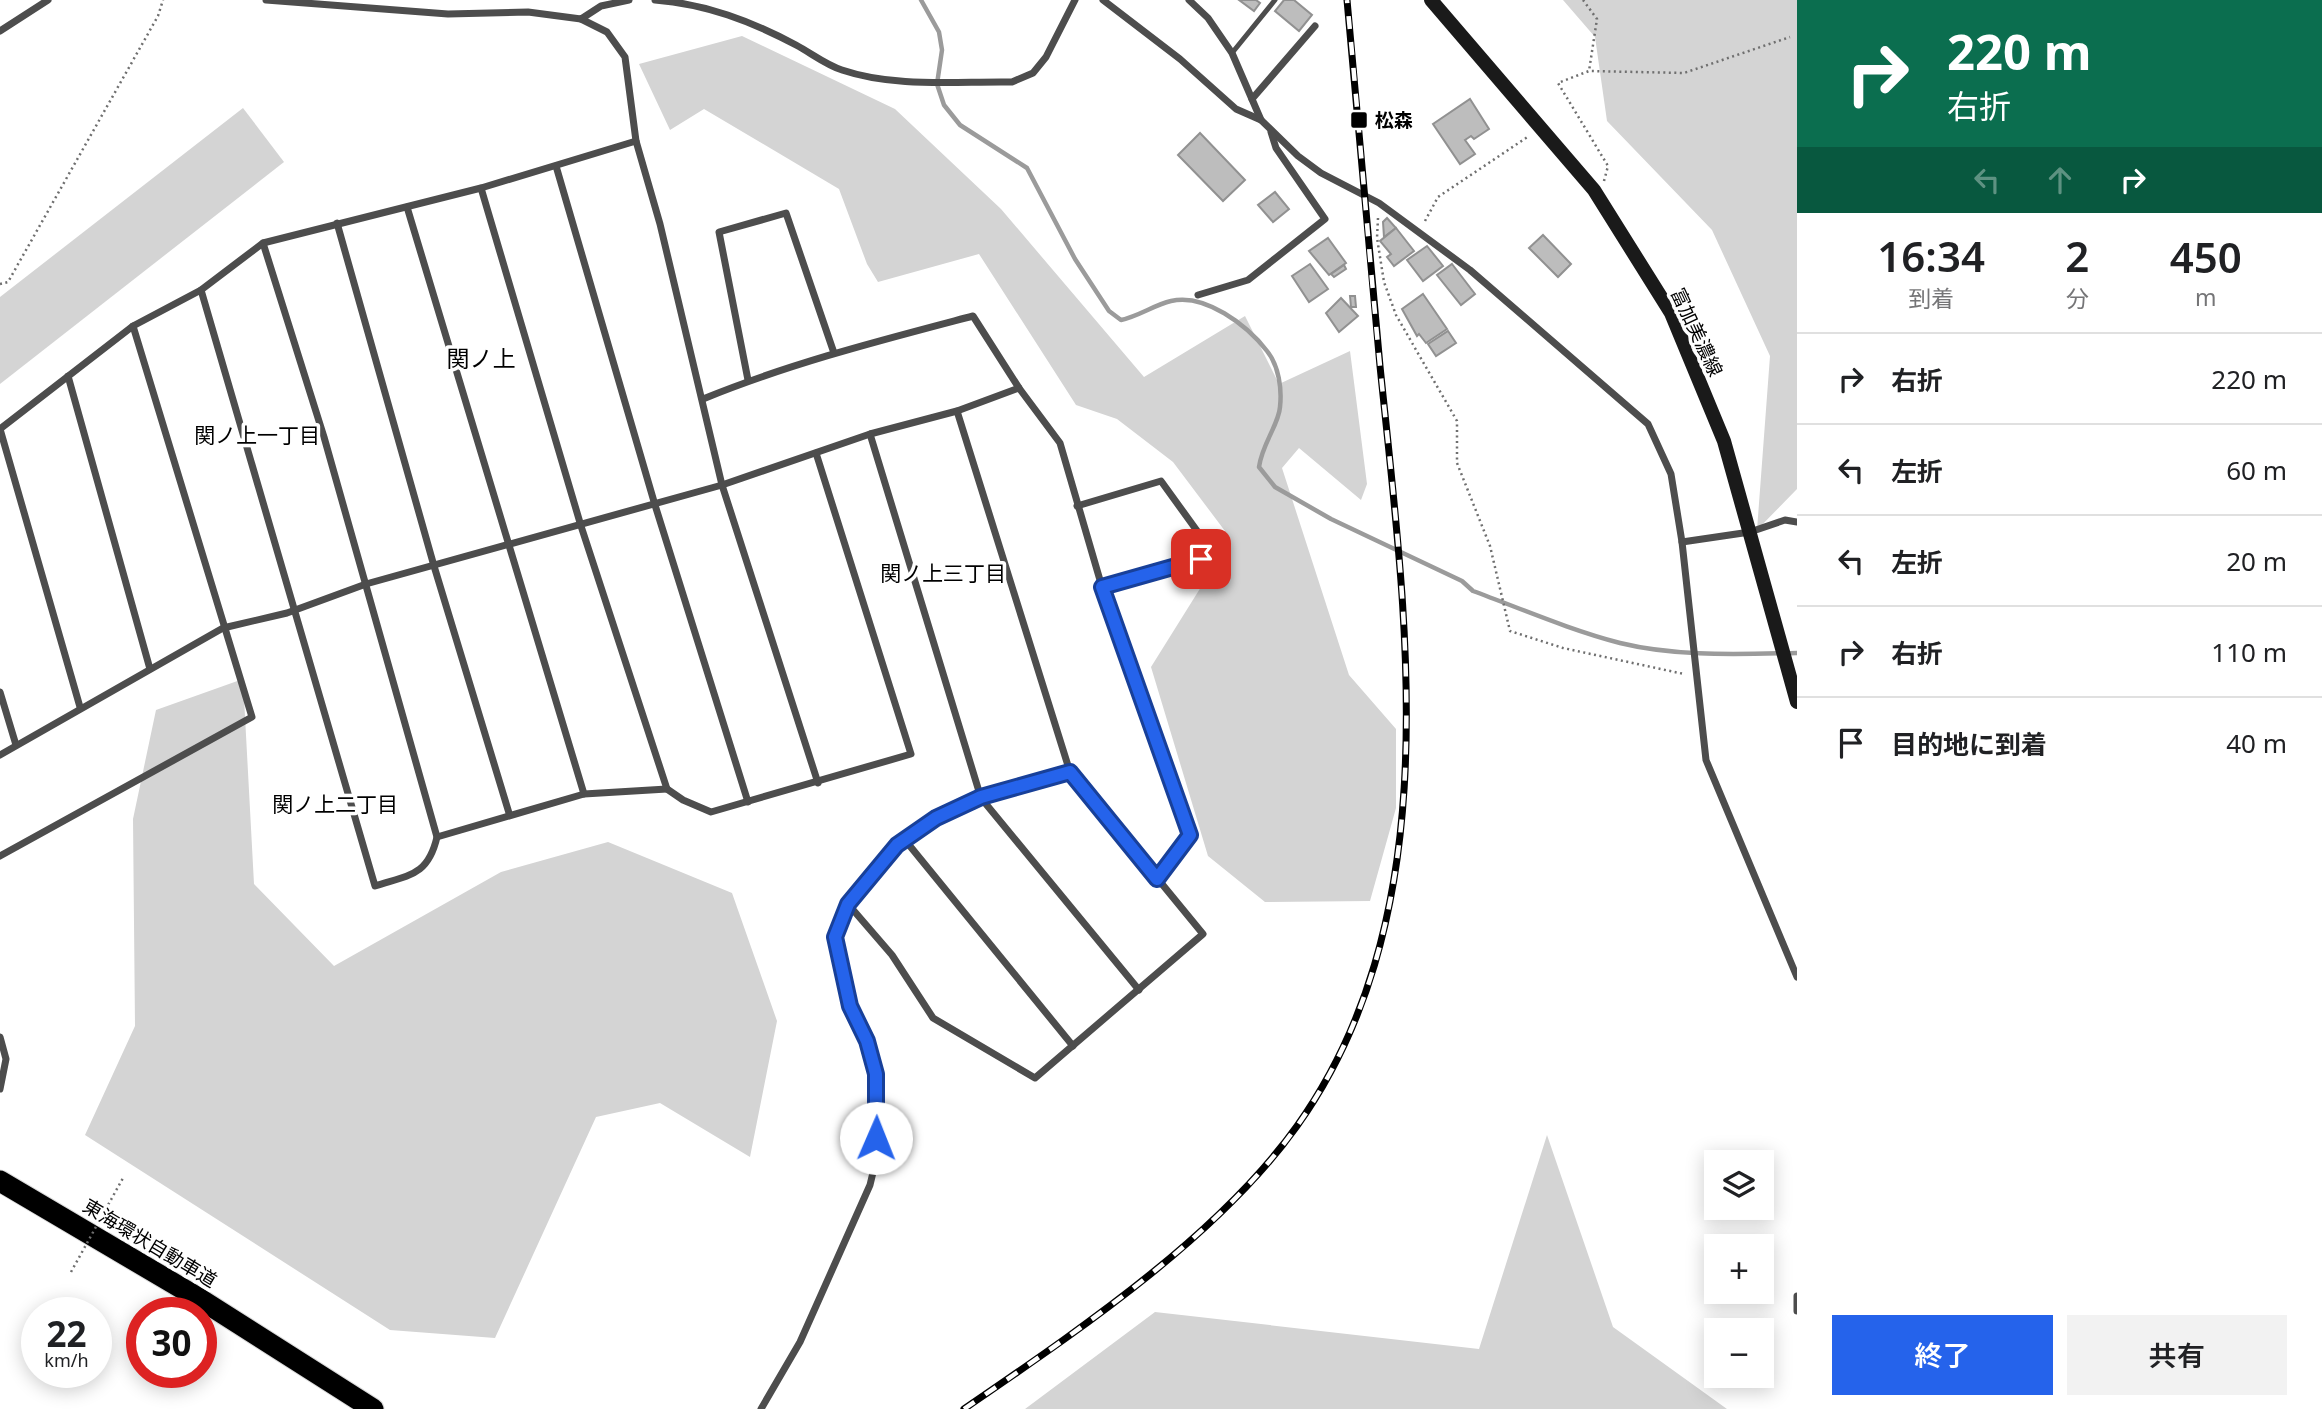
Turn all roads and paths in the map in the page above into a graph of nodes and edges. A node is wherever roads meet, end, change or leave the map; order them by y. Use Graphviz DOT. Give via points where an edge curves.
graph roads {
  1 [pos="48,0"];
  2 [pos="163,0"];
  3 [pos="266,0"];
  4 [pos="629,0"];
  5 [pos="655,0"];
  6 [pos="1075,0"];
  7 [pos="1103,0"];
  8 [pos="1189,0"];
  9 [pos="1275,0"];
  10 [pos="1431,0"];
  11 [pos="1583,0"];
  12 [pos="581,19"];
  13 [pos="1315,26"];
  14 [pos="0,31"];
  15 [pos="1790,37"];
  16 [pos="1232,53"];
  17 [pos="1589,71"];
  18 [pos="1252,99"];
  19 [pos="1261,120"];
  20 [pos="1543,128"];
  21 [pos="1271,132"];
  22 [pos="636,141"];
  23 [pos="556,166"];
  24 [pos="481,188"];
  25 [pos="1594,190"];
  26 [pos="1380,203"];
  27 [pos="407,207"];
  28 [pos="337,223"];
  29 [pos="1419,230"];
  30 [pos="263,243"];
  31 [pos="0,285"];
  32 [pos="201,290"];
  33 [pos="1198,295"];
  34 [pos="132,326"];
  35 [pos="834,353"];
  36 [pos="68,376"];
  37 [pos="748,380"];
  38 [pos="1019,388"];
  39 [pos="703,399"];
  40 [pos="957,411"];
  41 [pos="0,429"];
  42 [pos="870,434"];
  43 [pos="816,453"];
  44 [pos="722,485"];
  45 [pos="655,505"];
  46 [pos="1077,506"];
  47 [pos="1797,522"];
  48 [pos="582,526"];
  49 [pos="1750,532"];
  50 [pos="1682,542"];
  51 [pos="510,546"];
  52 [pos="434,566"];
  53 [pos="366,584"];
  54 [pos="1102,587"];
  55 [pos="296,610"];
  56 [pos="223,628"];
  57 [pos="149,669"];
  58 [pos="1698,676"];
  59 [pos="0,692"];
  60 [pos="1796,696"];
  61 [pos="80,707"];
  62 [pos="16,746"];
  63 [pos="0,755"];
  64 [pos="1070,772"];
  65 [pos="818,783"];
  66 [pos="667,789"];
  67 [pos="584,794"];
  68 [pos="981,797"];
  69 [pos="748,802"];
  70 [pos="509,813"];
  71 [pos="437,837"];
  72 [pos="905,840"];
  73 [pos="0,856"];
  74 [pos="1157,879"];
  75 [pos="848,904"];
  76 [pos="1797,977"];
  77 [pos="1139,990"];
  78 [pos="0,1037"];
  79 [pos="1073,1046"];
  80 [pos="0,1090"];
  81 [pos="123,1178"];
  82 [pos="3,1183"];
  83 [pos="71,1272"];
  84 [pos="1797,1296"];
  85 [pos="1797,1311"];
  86 [pos="373,1409"];
  87 [pos="761,1409"];
  1 -- 14 [label="street"];
  2 -- 31 [label="path" via="50,212 8,282"];
  3 -- 12 [label="street" via="448,14 528,12"];
  4 -- 12 [label="street" via="601,6"];
  5 -- 6 [label="street" via="684,2 731,15 864,77 1012,82 1033,74"];
  7 -- 19 [label="street" via="1180,59 1236,110"];
  8 -- 16 [label="street"];
  9 -- 16 [label="lane"];
  10 -- 20 [label="main road, 富加美濃線"];
  11 -- 17 [label="path" via="1597,19"];
  12 -- 22 [label="street" via="607,32 625,57"];
  13 -- 18 [label="street"];
  15 -- 17 [label="path" via="1684,73"];
  16 -- 18 [label="street"];
  17 -- 25 [label="path" via="1558,83 1608,166 1606,178"];
  18 -- 19 [label="street"];
  19 -- 21 [label="street"];
  20 -- 25 [label="main road, 富加美濃線"];
  20 -- 29 [label="path" via="1438,197"];
  21 -- 26 [label="street" via="1321,173"];
  21 -- 33 [label="street" via="1276,148 1325,219 1248,281"];
  22 -- 23 [label="street"];
  22 -- 39 [label="street"];
  23 -- 24 [label="street"];
  23 -- 45 [label="street"];
  24 -- 27 [label="street"];
  24 -- 48 [label="street"];
  25 -- 49 [label="main road, 富加美濃線" via="1671,313 1724,441"];
  26 -- 29 [label="street"];
  26 -- 58 [label="path" via="1377,238 1384,282 1396,315 1457,421 1457,463 1479,513 1510,631 1563,648"];
  27 -- 28 [label="street"];
  27 -- 51 [label="street"];
  28 -- 30 [label="street"];
  28 -- 52 [label="street"];
  29 -- 50 [label="street" via="1648,424 1671,474"];
  30 -- 32 [label="street"];
  30 -- 53 [label="street"];
  32 -- 34 [label="street"];
  32 -- 55 [label="street"];
  34 -- 36 [label="street"];
  34 -- 56 [label="street"];
  35 -- 37 [label="street"];
  35 -- 37 [label="street" via="786,213 719,232"];
  35 -- 38 [label="street" via="973,316"];
  36 -- 41 [label="street"];
  36 -- 57 [label="street"];
  37 -- 39 [label="street"];
  38 -- 40 [label="street"];
  38 -- 46 [label="street" via="1060,443"];
  39 -- 44 [label="street"];
  40 -- 42 [label="street"];
  40 -- 64 [label="street"];
  41 -- 61 [label="street"];
  42 -- 43 [label="street"];
  42 -- 68 [label="street"];
  43 -- 44 [label="street"];
  43 -- 65 [label="street" via="911,754"];
  44 -- 45 [label="street"];
  44 -- 65 [label="street"];
  45 -- 48 [label="street"];
  45 -- 69 [label="street"];
  46 -- 54 [label="street"];
  46 -- 54 [label="street" via="1161,481 1208,546 1201,559"];
  47 -- 49 [label="street" via="1785,520"];
  48 -- 51 [label="street"];
  48 -- 66 [label="street"];
  49 -- 50 [label="street"];
  49 -- 60 [label="main road, 富加美濃線"];
  50 -- 58 [label="street"];
  51 -- 52 [label="street"];
  51 -- 67 [label="street"];
  52 -- 53 [label="street"];
  52 -- 70 [label="street"];
  53 -- 55 [label="street"];
  53 -- 71 [label="street"];
  54 -- 74 [label="street" via="1190,835"];
  55 -- 56 [label="street"];
  55 -- 71 [label="street" via="375,886 418,873 433,856"];
  56 -- 57 [label="street"];
  56 -- 73 [label="street" via="252,717"];
  57 -- 61 [label="street"];
  58 -- 76 [label="street" via="1706,760"];
  59 -- 62 [label="street"];
  61 -- 62 [label="street"];
  62 -- 63 [label="street"];
  64 -- 68 [label="street"];
  64 -- 74 [label="street"];
  65 -- 69 [label="street"];
  66 -- 67 [label="street"];
  66 -- 69 [label="street" via="711,812"];
  67 -- 70 [label="street"];
  68 -- 72 [label="street" via="936,818"];
  68 -- 77 [label="street"];
  70 -- 71 [label="street"];
  72 -- 75 [label="street"];
  72 -- 79 [label="street"];
  74 -- 77 [label="street" via="1203,934"];
  75 -- 79 [label="street" via="892,955 933,1018 1035,1078"];
  75 -- 87 [label="street" via="835,937 850,1006 876,1074 875,1164 870,1185 800,1342"];
  77 -- 79 [label="street"];
  78 -- 80 [label="street" via="6,1059"];
  81 -- 83 [label="path, bridge"];
  82 -- 86 [label="highway, 東海環状自動車道" via="200,1299"];
  84 -- 85 [label="street"];
}
